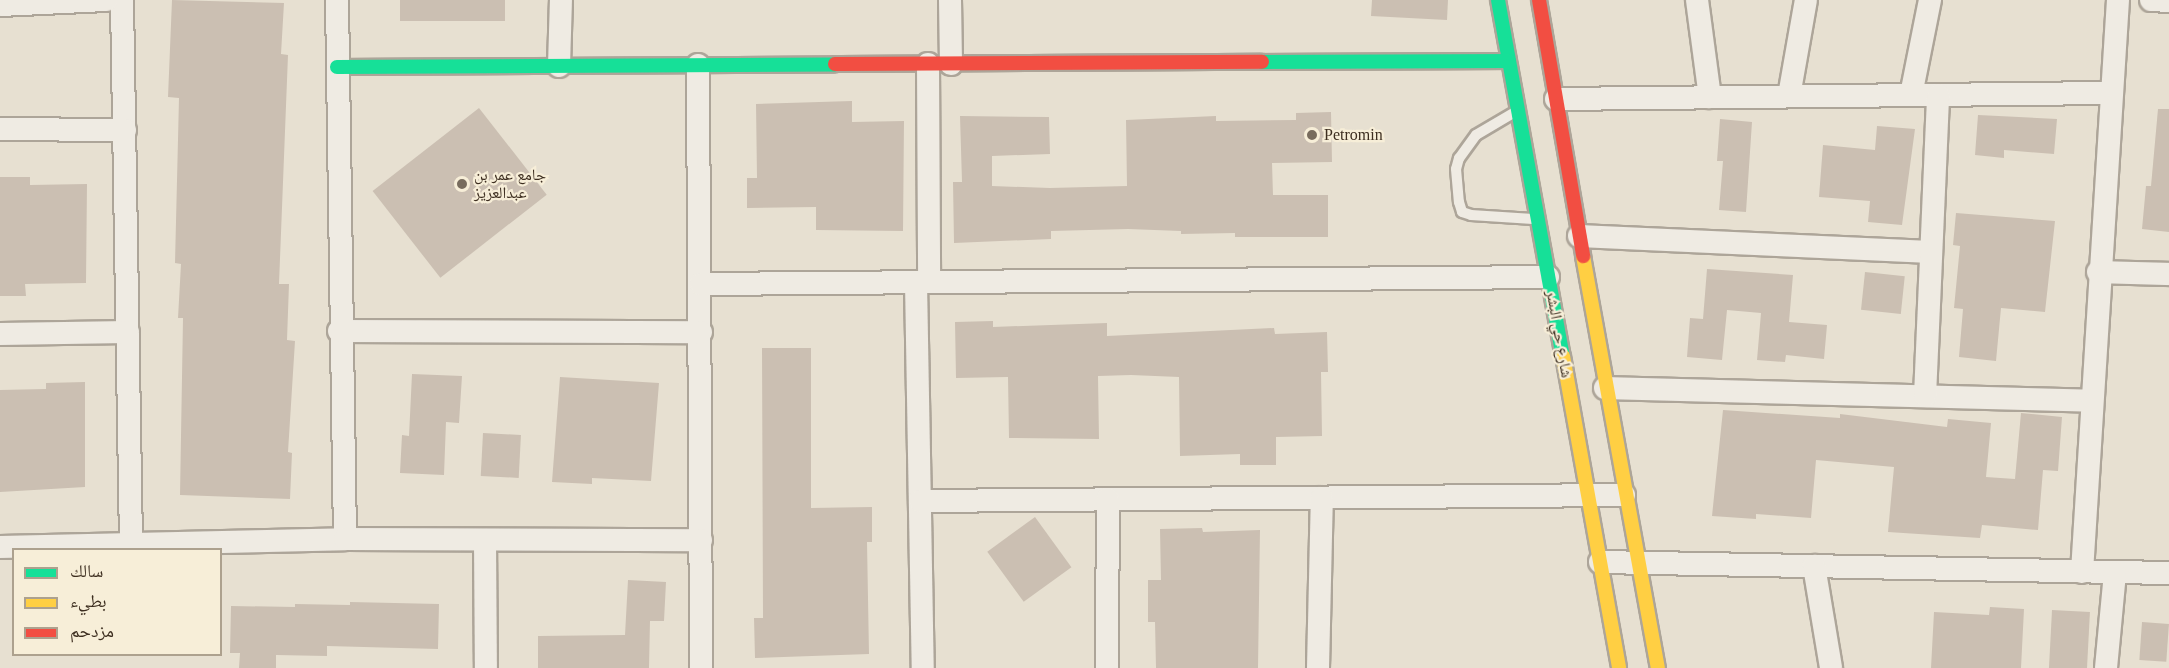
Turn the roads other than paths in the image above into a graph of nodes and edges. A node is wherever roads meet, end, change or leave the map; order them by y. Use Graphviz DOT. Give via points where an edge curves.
graph roads {
  1 [pos="106,0"];
  2 [pos="123,0"];
  3 [pos="337,0"];
  4 [pos="561,0"];
  5 [pos="950,0"];
  6 [pos="1498,0"];
  7 [pos="1539,0"];
  8 [pos="1697,0"];
  9 [pos="1806,0"];
  10 [pos="1930,0"];
  11 [pos="2118,0"];
  12 [pos="2151,0"];
  13 [pos="2169,0"];
  14 [pos="0,5"];
  15 [pos="1509,61"];
  16 [pos="928,64"];
  17 [pos="951,64"];
  18 [pos="698,65"];
  19 [pos="559,66"];
  20 [pos="337,68"];
  21 [pos="2111,93"];
  22 [pos="1911,95"];
  23 [pos="1938,95"];
  24 [pos="1789,96"];
  25 [pos="1710,97"];
  26 [pos="1556,99"];
  27 [pos="1518,111"];
  28 [pos="0,129"];
  29 [pos="124,130"];
  30 [pos="1538,219"];
  31 [pos="1579,236"];
  32 [pos="1931,252"];
  33 [pos="2098,272"];
  34 [pos="2169,274"];
  35 [pos="1548,277"];
  36 [pos="922,282"];
  37 [pos="701,284"];
  38 [pos="339,331"];
  39 [pos="128,332"];
  40 [pos="701,332"];
  41 [pos="0,334"];
  42 [pos="1605,388"];
  43 [pos="1924,396"];
  44 [pos="2091,401"];
  45 [pos="1624,495"];
  46 [pos="1588,496"];
  47 [pos="1322,498"];
  48 [pos="1108,500"];
  49 [pos="920,501"];
  50 [pos="345,539"];
  51 [pos="485,540"];
  52 [pos="701,540"];
  53 [pos="131,544"];
  54 [pos="0,547"];
  55 [pos="1600,561"];
  56 [pos="1637,562"];
  57 [pos="1814,566"];
  58 [pos="2082,572"];
  59 [pos="2115,573"];
  60 [pos="2169,573"];
  61 [pos="486,668"];
  62 [pos="701,668"];
  63 [pos="923,668"];
  64 [pos="1107,668"];
  65 [pos="1318,668"];
  66 [pos="1619,668"];
  67 [pos="1658,668"];
  68 [pos="1831,668"];
  69 [pos="2106,668"];
  1 -- 14 [label="street"];
  2 -- 29 [label="street"];
  3 -- 20 [label="street"];
  4 -- 19 [label="street"];
  5 -- 17 [label="street"];
  6 -- 15 [label="street, شارع حي البشر"];
  7 -- 26 [label="street"];
  8 -- 25 [label="street"];
  9 -- 24 [label="street"];
  10 -- 22 [label="street"];
  11 -- 21 [label="street"];
  12 -- 13 [label="street"];
  15 -- 17 [label="street"];
  15 -- 27 [label="street, شارع حي البشر"];
  16 -- 17 [label="street"];
  16 -- 18 [label="street"];
  16 -- 36 [label="street"];
  18 -- 19 [label="street"];
  18 -- 37 [label="street"];
  19 -- 20 [label="street"];
  20 -- 38 [label="street"];
  21 -- 23 [label="street"];
  21 -- 33 [label="street"];
  22 -- 23 [label="street"];
  22 -- 24 [label="street"];
  23 -- 32 [label="street"];
  24 -- 25 [label="street"];
  25 -- 26 [label="street"];
  26 -- 31 [label="street"];
  27 -- 30 [label="street, شارع حي البشر"];
  27 -- 30 [label="lane" via="1476,135 1459,158 1459,201 1462,212 1471,215"];
  28 -- 29 [label="street"];
  29 -- 39 [label="street"];
  30 -- 35 [label="street, شارع حي البشر"];
  31 -- 32 [label="street"];
  31 -- 42 [label="street"];
  32 -- 43 [label="street"];
  33 -- 34 [label="street"];
  33 -- 44 [label="street"];
  35 -- 36 [label="street"];
  35 -- 46 [label="street, شارع حي البشر"];
  36 -- 37 [label="street"];
  36 -- 49 [label="street"];
  37 -- 40 [label="street"];
  38 -- 40 [label="street"];
  38 -- 50 [label="street"];
  39 -- 41 [label="street"];
  39 -- 53 [label="street"];
  40 -- 52 [label="street"];
  42 -- 43 [label="street"];
  42 -- 45 [label="street"];
  43 -- 44 [label="street"];
  44 -- 58 [label="street"];
  45 -- 46 [label="street"];
  45 -- 56 [label="street"];
  46 -- 47 [label="street"];
  46 -- 55 [label="street, شارع حي البشر"];
  47 -- 48 [label="street"];
  47 -- 65 [label="street"];
  48 -- 49 [label="street"];
  48 -- 64 [label="street"];
  49 -- 63 [label="street"];
  50 -- 51 [label="street"];
  50 -- 53 [label="street"];
  51 -- 52 [label="street"];
  51 -- 61 [label="street"];
  52 -- 62 [label="street"];
  53 -- 54 [label="street"];
  55 -- 56 [label="street"];
  55 -- 66 [label="street, شارع حي البشر"];
  56 -- 57 [label="street"];
  56 -- 67 [label="street"];
  57 -- 58 [label="street"];
  57 -- 68 [label="street"];
  58 -- 59 [label="street"];
  59 -- 60 [label="street"];
  59 -- 69 [label="street"];
}
